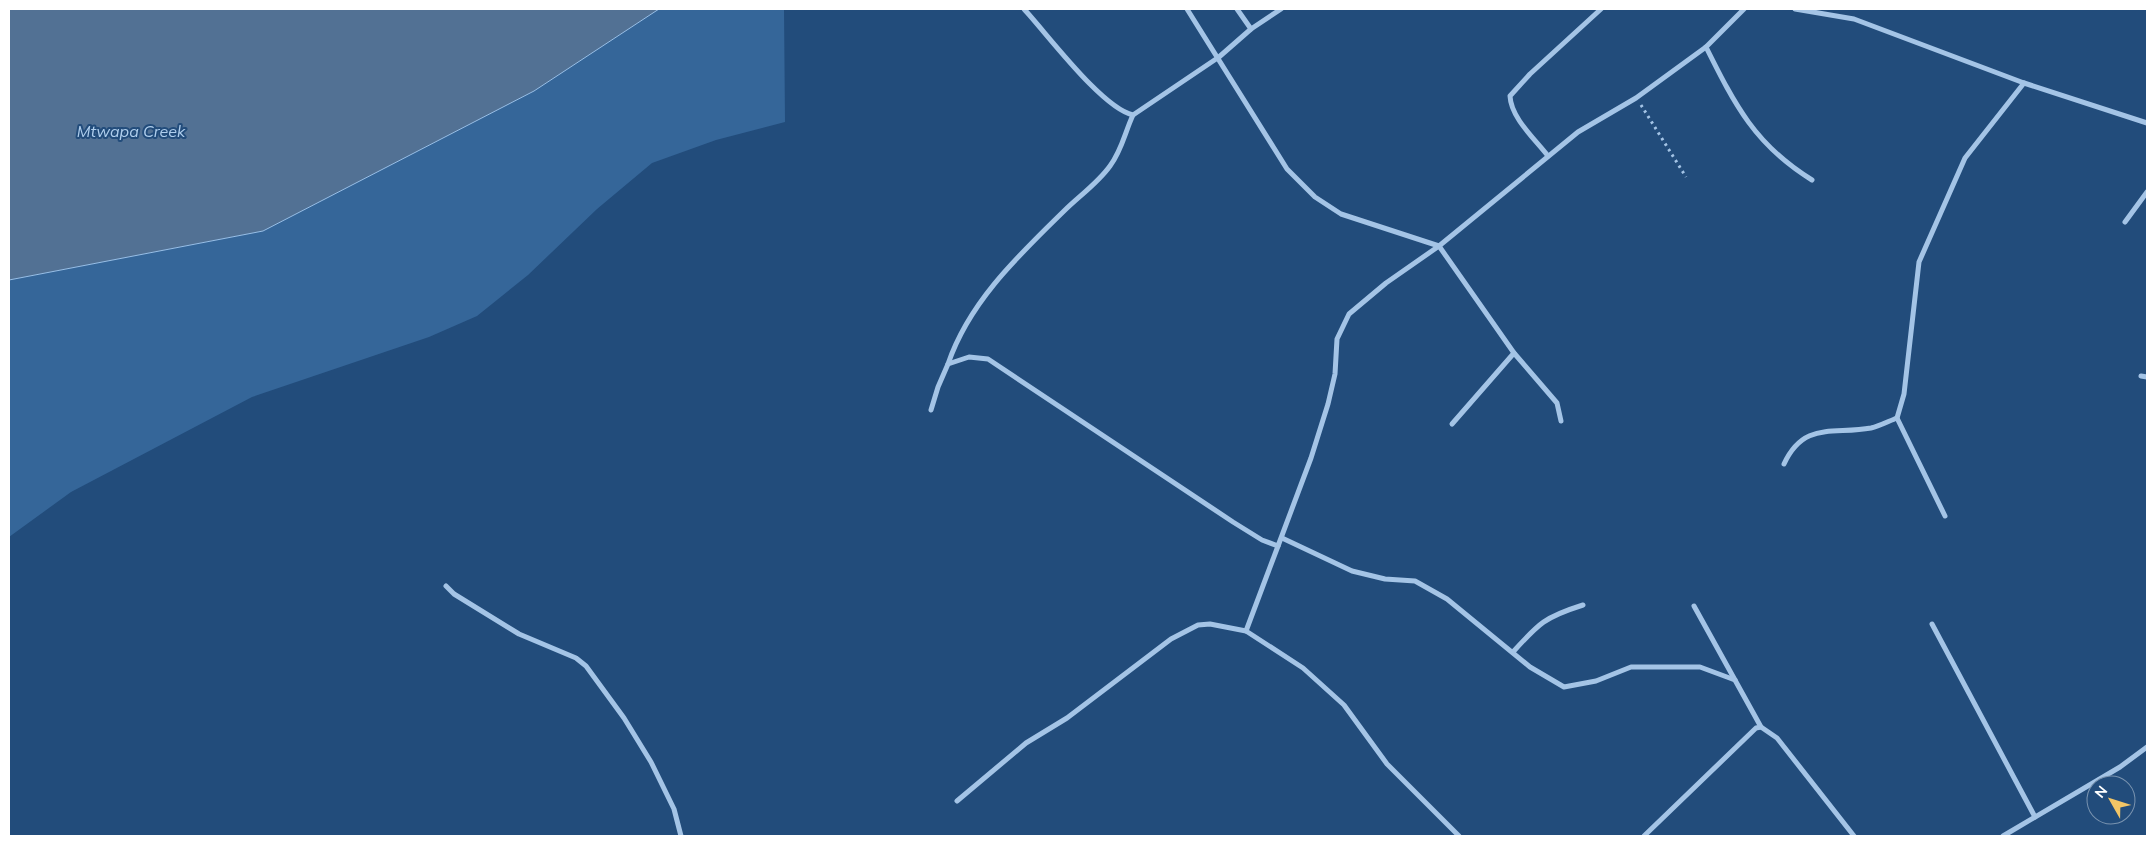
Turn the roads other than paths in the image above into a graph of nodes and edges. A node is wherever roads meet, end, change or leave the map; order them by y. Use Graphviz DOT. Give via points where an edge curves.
graph roads {
  1 [pos="1024,9"];
  2 [pos="1188,9"];
  3 [pos="1237,9"];
  4 [pos="1282,9"];
  5 [pos="1601,9"];
  6 [pos="1744,9"];
  7 [pos="1795,9"];
  8 [pos="1251,29"];
  9 [pos="1706,47"];
  10 [pos="1219,57"];
  11 [pos="2024,83"];
  12 [pos="1134,114"];
  13 [pos="2147,123"];
  14 [pos="1548,156"];
  15 [pos="1812,180"];
  16 [pos="2147,192"];
  17 [pos="2126,222"];
  18 [pos="1439,246"];
  19 [pos="1514,353"];
  20 [pos="948,364"];
  21 [pos="2141,376"];
  22 [pos="2147,377"];
  23 [pos="932,410"];
  24 [pos="1897,418"];
  25 [pos="1562,421"];
  26 [pos="1452,424"];
  27 [pos="1784,464"];
  28 [pos="1945,516"];
  29 [pos="1282,538"];
  30 [pos="1278,546"];
  31 [pos="446,586"];
  32 [pos="1583,605"];
  33 [pos="1694,606"];
  34 [pos="1932,624"];
  35 [pos="1246,631"];
  36 [pos="1513,652"];
  37 [pos="1735,680"];
  38 [pos="1762,727"];
  39 [pos="2147,747"];
  40 [pos="957,801"];
  41 [pos="2035,817"];
  42 [pos="681,836"];
  43 [pos="1459,836"];
  44 [pos="1644,836"];
  45 [pos="1854,836"];
  46 [pos="2002,836"];
  1 -- 12 [label="street" via="1097,92 1121,110"];
  2 -- 10 [label="street"];
  3 -- 8 [label="street"];
  4 -- 8 [label="street"];
  5 -- 14 [label="street" via="1510,96 1514,113"];
  6 -- 9 [label="street"];
  7 -- 11 [label="street" via="1854,19"];
  8 -- 10 [label="street"];
  9 -- 14 [label="street" via="1636,98 1578,132"];
  9 -- 15 [label="street" via="1730,96 1756,133 1779,158"];
  10 -- 12 [label="street"];
  10 -- 18 [label="street" via="1287,169 1314,197 1341,214"];
  11 -- 13 [label="street"];
  11 -- 24 [label="street" via="1965,158 1919,262 1904,394"];
  12 -- 20 [label="street" via="1110,167 982,299 958,336"];
  14 -- 18 [label="street"];
  16 -- 17 [label="street"];
  18 -- 19 [label="street"];
  18 -- 29 [label="street" via="1356,306 1341,328 1328,404"];
  19 -- 25 [label="street" via="1557,403"];
  19 -- 26 [label="street"];
  20 -- 23 [label="street"];
  20 -- 30 [label="street" via="969,357 988,359 1233,522"];
  21 -- 22 [label="street"];
  24 -- 27 [label="street" via="1872,428 1829,431 1804,437 1791,447"];
  24 -- 28 [label="street"];
  29 -- 30 [label="street"];
  29 -- 36 [label="street" via="1352,571 1385,579 1415,581 1447,599"];
  30 -- 35 [label="street"];
  31 -- 42 [label="street" via="519,634 576,658 586,666 651,762 674,808"];
  32 -- 36 [label="street" via="1538,624"];
  33 -- 37 [label="street"];
  34 -- 41 [label="street"];
  35 -- 40 [label="street" via="1198,625 1171,639 1067,718 1026,743"];
  35 -- 43 [label="street" via="1303,668 1344,705 1387,764"];
  36 -- 37 [label="street" via="1530,667 1564,687 1596,681 1631,667 1700,667"];
  37 -- 38 [label="street"];
  38 -- 44 [label="street" via="1756,728"];
  38 -- 45 [label="street" via="1777,738"];
  39 -- 41 [label="street" via="2120,767"];
  41 -- 46 [label="street"];
}
